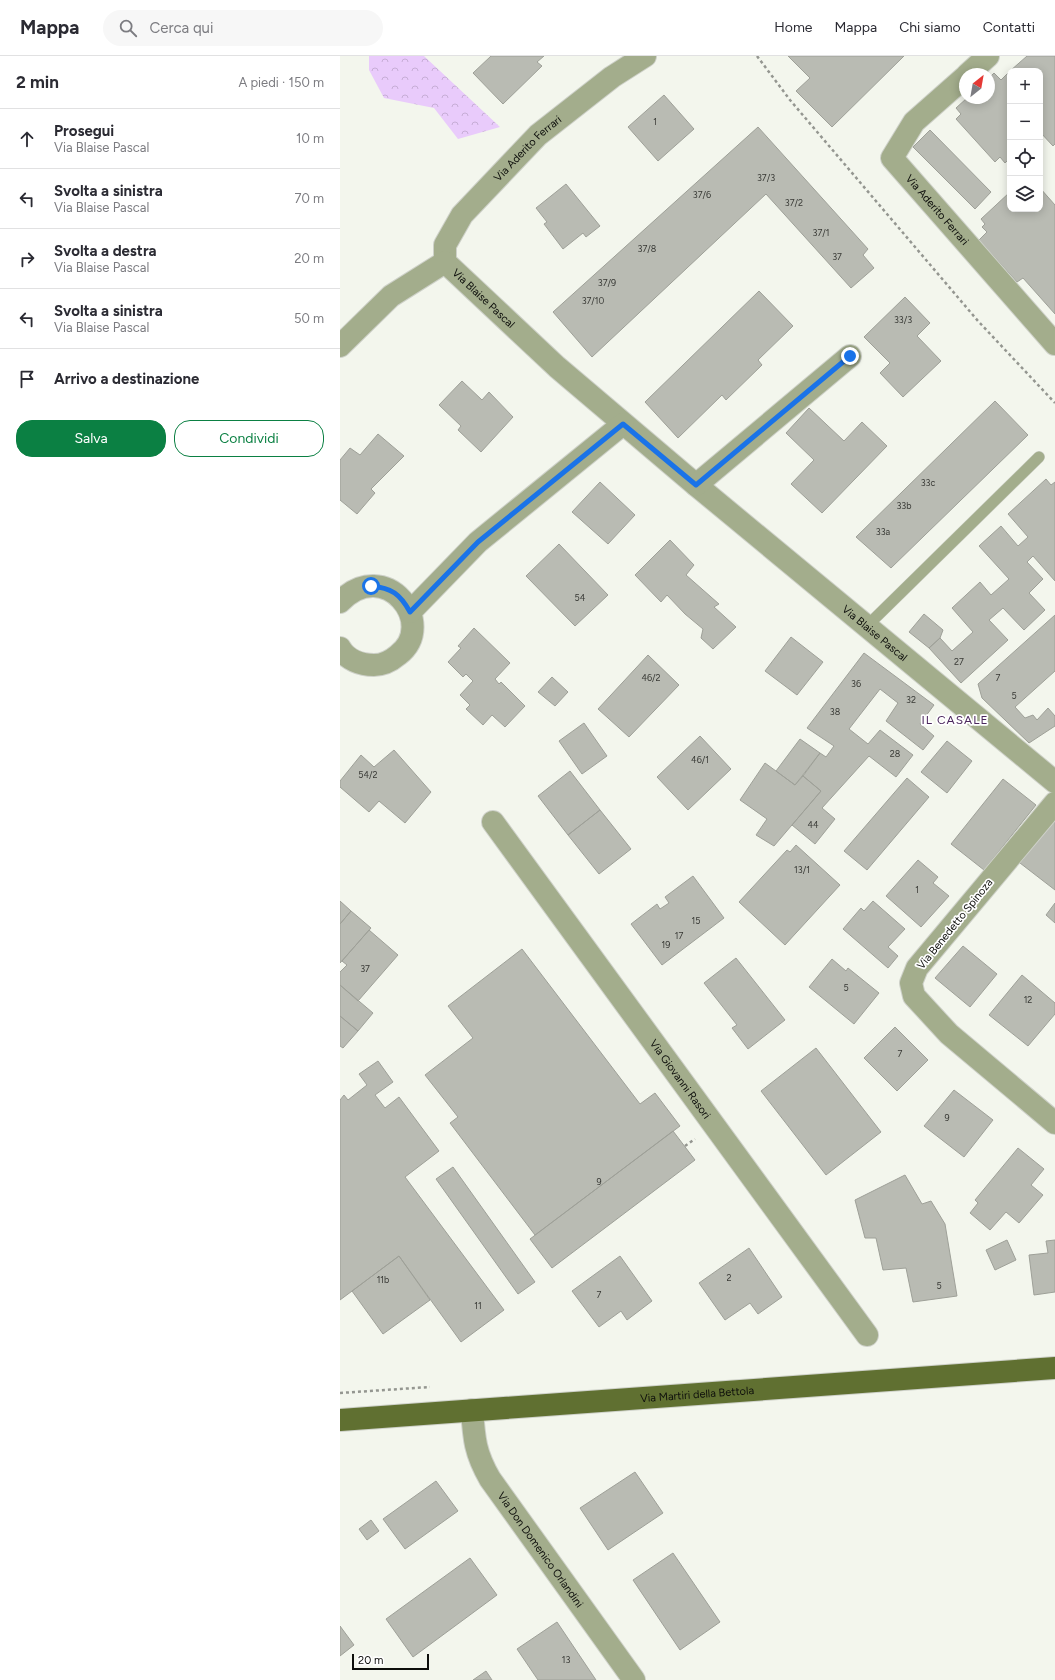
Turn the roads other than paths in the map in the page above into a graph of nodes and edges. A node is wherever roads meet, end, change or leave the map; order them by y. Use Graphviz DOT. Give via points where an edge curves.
graph roads {
  1 [pos="988,56"];
  2 [pos="642,57"];
  3 [pos="975,68"];
  4 [pos="959,81"];
  5 [pos="445,262"];
  6 [pos="1055,344"];
  7 [pos="340,346"];
  8 [pos="850,356"];
  9 [pos="623,424"];
  10 [pos="1039,457"];
  11 [pos="696,485"];
  12 [pos="340,602"];
  13 [pos="410,612"];
  14 [pos="868,625"];
  15 [pos="340,648"];
  16 [pos="1055,782"];
  17 [pos="1055,803"];
  18 [pos="493,822"];
  19 [pos="1055,1123"];
  20 [pos="867,1335"];
  21 [pos="1055,1368"];
  22 [pos="472,1410"];
  23 [pos="340,1420"];
  24 [pos="634,1680"];
  1 -- 3 [label="street"];
  2 -- 5 [label="street, Via Aderito Ferrari" via="538,135 462,215 445,245"];
  4 -- 6 [label="street, Via Aderito Ferrari" via="914,122 892,158"];
  5 -- 7 [label="street, Via Blaise Pascal" via="391,296"];
  5 -- 9 [label="street, Via Blaise Pascal" via="556,367"];
  8 -- 11 [label="street"];
  9 -- 11 [label="street, Via Blaise Pascal"];
  9 -- 13 [label="street" via="478,542"];
  10 -- 14 [label="lane"];
  11 -- 14 [label="street, Via Blaise Pascal"];
  12 -- 13 [label="street" via="359,588 384,587 395,592"];
  13 -- 15 [label="street" via="410,639 403,652 392,660 379,665 365,665 352,660"];
  14 -- 16 [label="street, Via Blaise Pascal"];
  17 -- 19 [label="street, Via Benedetto Spinoza" via="917,968 911,983 914,996 949,1034"];
  18 -- 20 [label="street, Via Giovanni Rasori"];
  21 -- 22 [label="main road, Via Martiri della Bettola"];
  22 -- 23 [label="main road, Via Martiri della Bettola"];
  22 -- 24 [label="street, Via Don Domenico Orlandini" via="476,1452 490,1479"];
}
